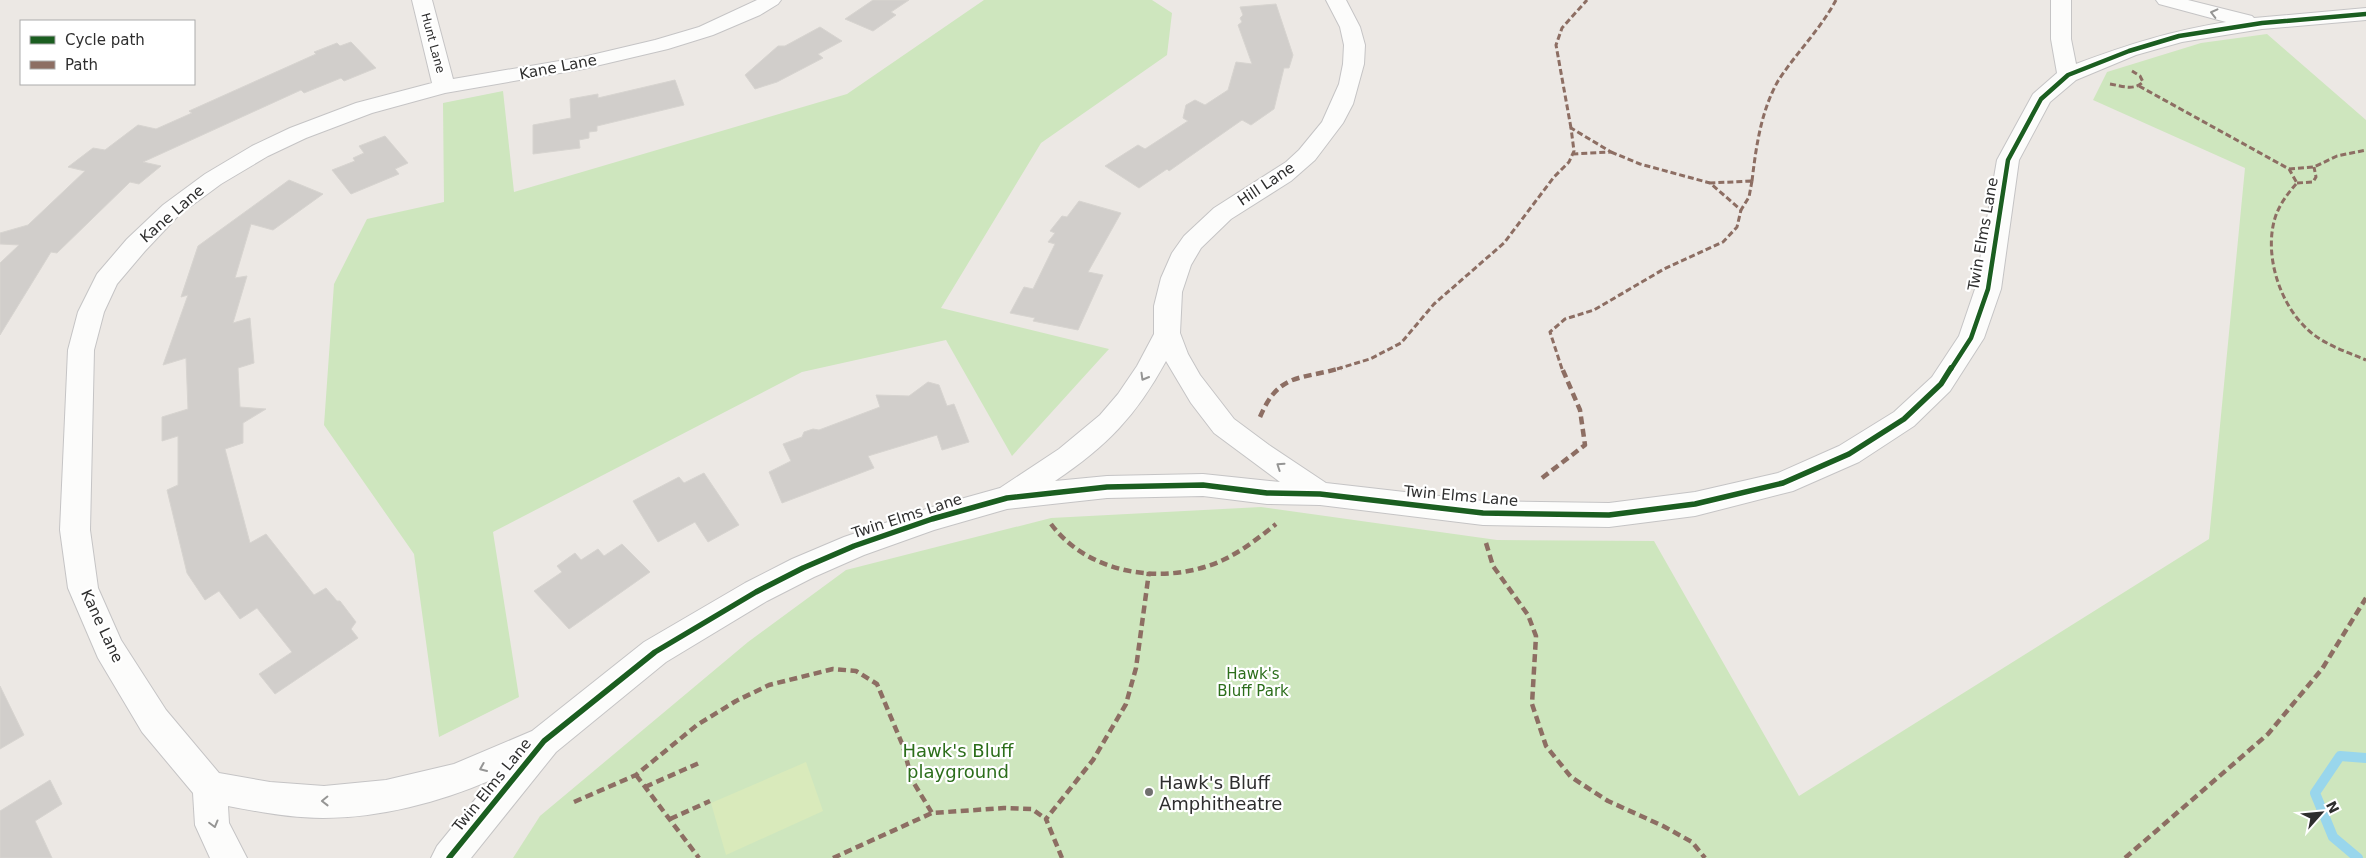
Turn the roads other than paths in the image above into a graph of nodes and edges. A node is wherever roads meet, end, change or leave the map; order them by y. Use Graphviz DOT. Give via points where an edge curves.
graph roads {
  1 [pos="422,0"];
  2 [pos="771,0"];
  3 [pos="1336,0"];
  4 [pos="2061,0"];
  5 [pos="2166,0"];
  6 [pos="2366,14"];
  7 [pos="2262,22"];
  8 [pos="2068,75"];
  9 [pos="444,87"];
  10 [pos="1167,334"];
  11 [pos="1320,494"];
  12 [pos="1007,498"];
  13 [pos="544,742"];
  14 [pos="210,787"];
  15 [pos="229,858"];
  16 [pos="449,858"];
  1 -- 9 [label="street, Hunt Lane"];
  2 -- 9 [label="street, Kane Lane" via="706,31 644,50"];
  3 -- 10 [label="street, Hill Lane" via="1351,28 1354,58 1350,88 1336,118 1295,166 1245,198 1201,232 1176,269 1168,302"];
  4 -- 8 [label="street" via="2061,39"];
  7 -- 5 [label="street, one-way" via="2219,15"];
  6 -- 7 [label="street, Twin Elms Lane"];
  7 -- 8 [label="street, Twin Elms Lane" via="2179,36"];
  8 -- 11 [label="street, Twin Elms Lane" via="2041,99 2008,160 1988,289 1971,338 1935,390 1904,419 1849,454 1783,483 1694,504 1609,515 1483,513"];
  9 -- 14 [label="street, Kane Lane" via="329,120 260,151 213,179 171,210 136,245 106,280 91,312 81,350 78,400 75,530 83,588 109,648 154,721"];
  11 -- 10 [label="street, one-way" via="1224,425 1191,383"];
  10 -- 12 [label="street, one-way" via="1141,383 1120,411 1059,464"];
  11 -- 12 [label="street, Twin Elms Lane" via="1267,493 1203,485 1107,488"];
  12 -- 13 [label="street, Twin Elms Lane" via="932,518 854,546 756,592 655,652"];
  13 -- 14 [label="street, one-way" via="456,779 386,796 324,802 270,798"];
  13 -- 16 [label="street, Twin Elms Lane"];
  14 -- 15 [label="street, one-way" via="212,825"];
}
